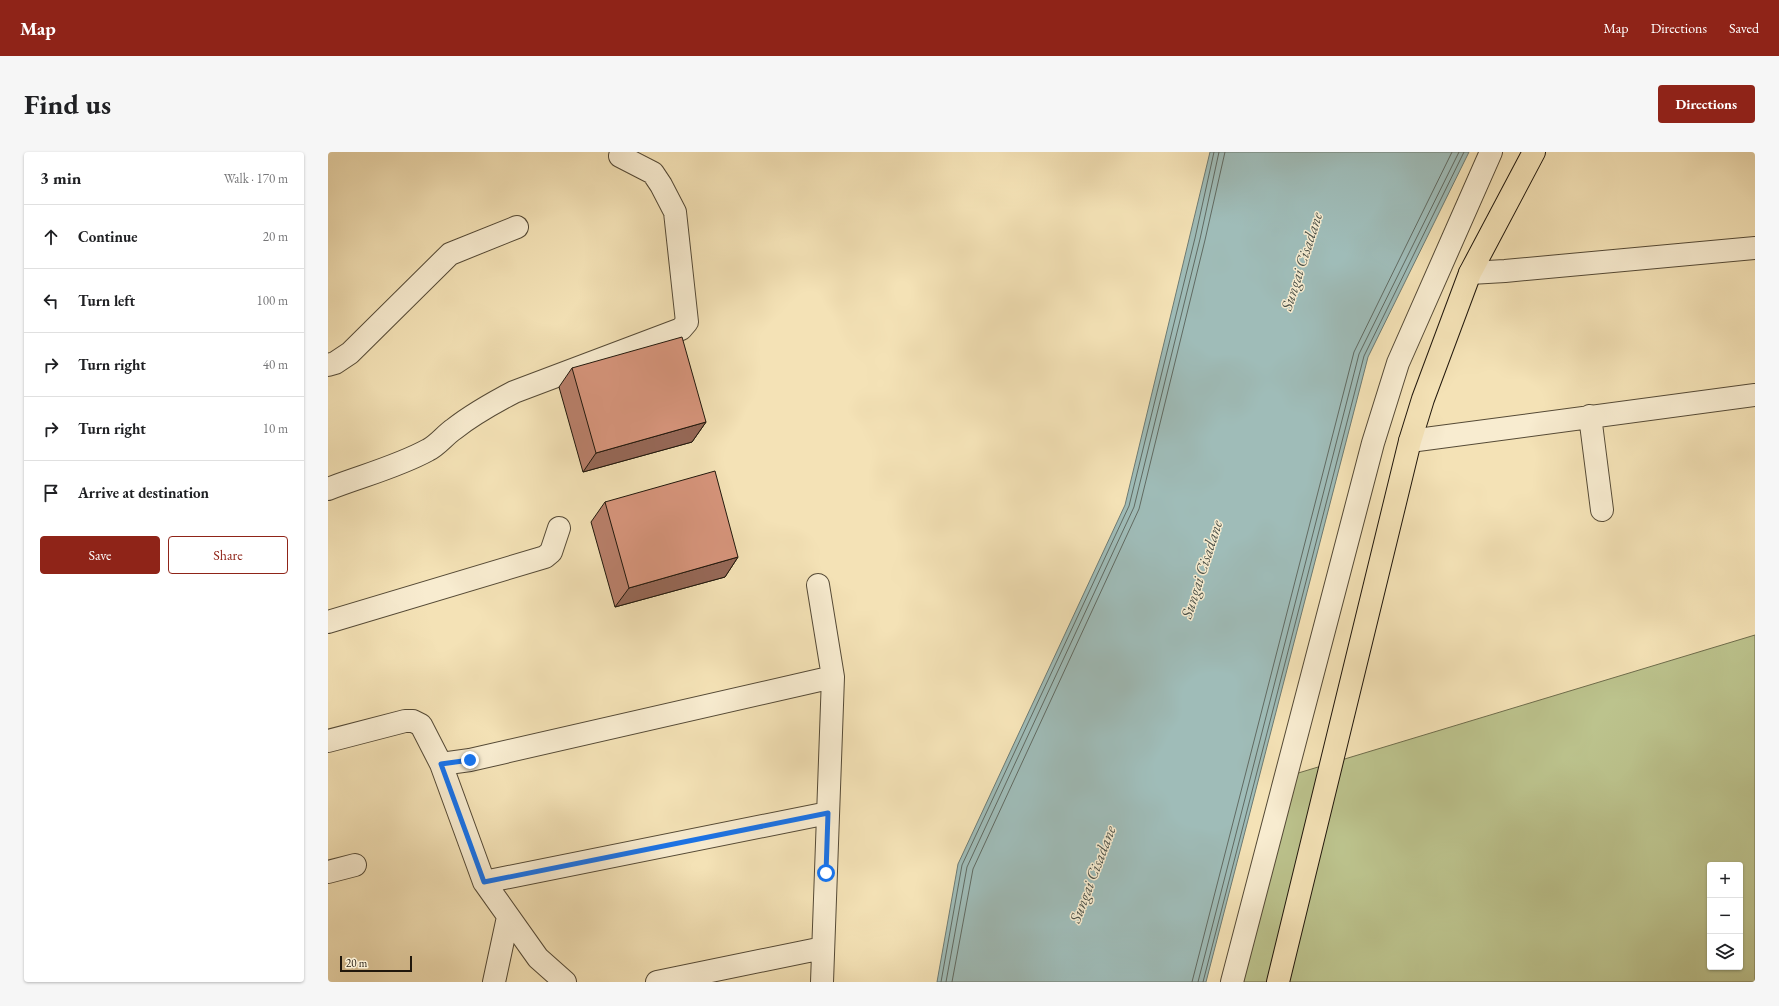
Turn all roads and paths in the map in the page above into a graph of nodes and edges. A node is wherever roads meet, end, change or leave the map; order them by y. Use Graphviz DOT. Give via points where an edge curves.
graph roads {
  1 [pos="1492,152"];
  2 [pos="1534,152"];
  3 [pos="620,156"];
  4 [pos="516,227"];
  5 [pos="1755,248"];
  6 [pos="1470,273"];
  7 [pos="328,365"];
  8 [pos="1755,394"];
  9 [pos="1590,416"];
  10 [pos="1410,441"];
  11 [pos="328,489"];
  12 [pos="1602,510"];
  13 [pos="559,528"];
  14 [pos="818,585"];
  15 [pos="328,622"];
  16 [pos="832,677"];
  17 [pos="328,741"];
  18 [pos="441,764"];
  19 [pos="828,813"];
  20 [pos="355,865"];
  21 [pos="328,872"];
  22 [pos="484,882"];
  23 [pos="508,916"];
  24 [pos="823,948"];
  25 [pos="494,982"];
  26 [pos="565,982"];
  27 [pos="657,982"];
  28 [pos="822,982"];
  29 [pos="1232,982"];
  30 [pos="1278,982"];
  1 -- 29 [label="street" via="1398,363 1376,436"];
  2 -- 6 [label="main road"];
  3 -- 11 [label="street" via="653,173 675,212 687,322 681,329 514,392 492,403 453,429 428,450"];
  4 -- 7 [label="street" via="450,254 350,353"];
  5 -- 6 [label="street" via="1505,272"];
  6 -- 10 [label="main road"];
  8 -- 9 [label="street"];
  9 -- 10 [label="street"];
  9 -- 12 [label="street"];
  10 -- 30 [label="main road"];
  13 -- 15 [label="street" via="551,552 545,557"];
  14 -- 16 [label="street"];
  16 -- 18 [label="street" via="478,758"];
  16 -- 19 [label="street"];
  17 -- 18 [label="street" via="413,721 421,725"];
  18 -- 22 [label="street"];
  19 -- 22 [label="street"];
  19 -- 24 [label="street"];
  20 -- 21 [label="street"];
  22 -- 23 [label="street"];
  23 -- 25 [label="street"];
  23 -- 26 [label="street" via="538,958"];
  24 -- 27 [label="street"];
  24 -- 28 [label="street"];
}
